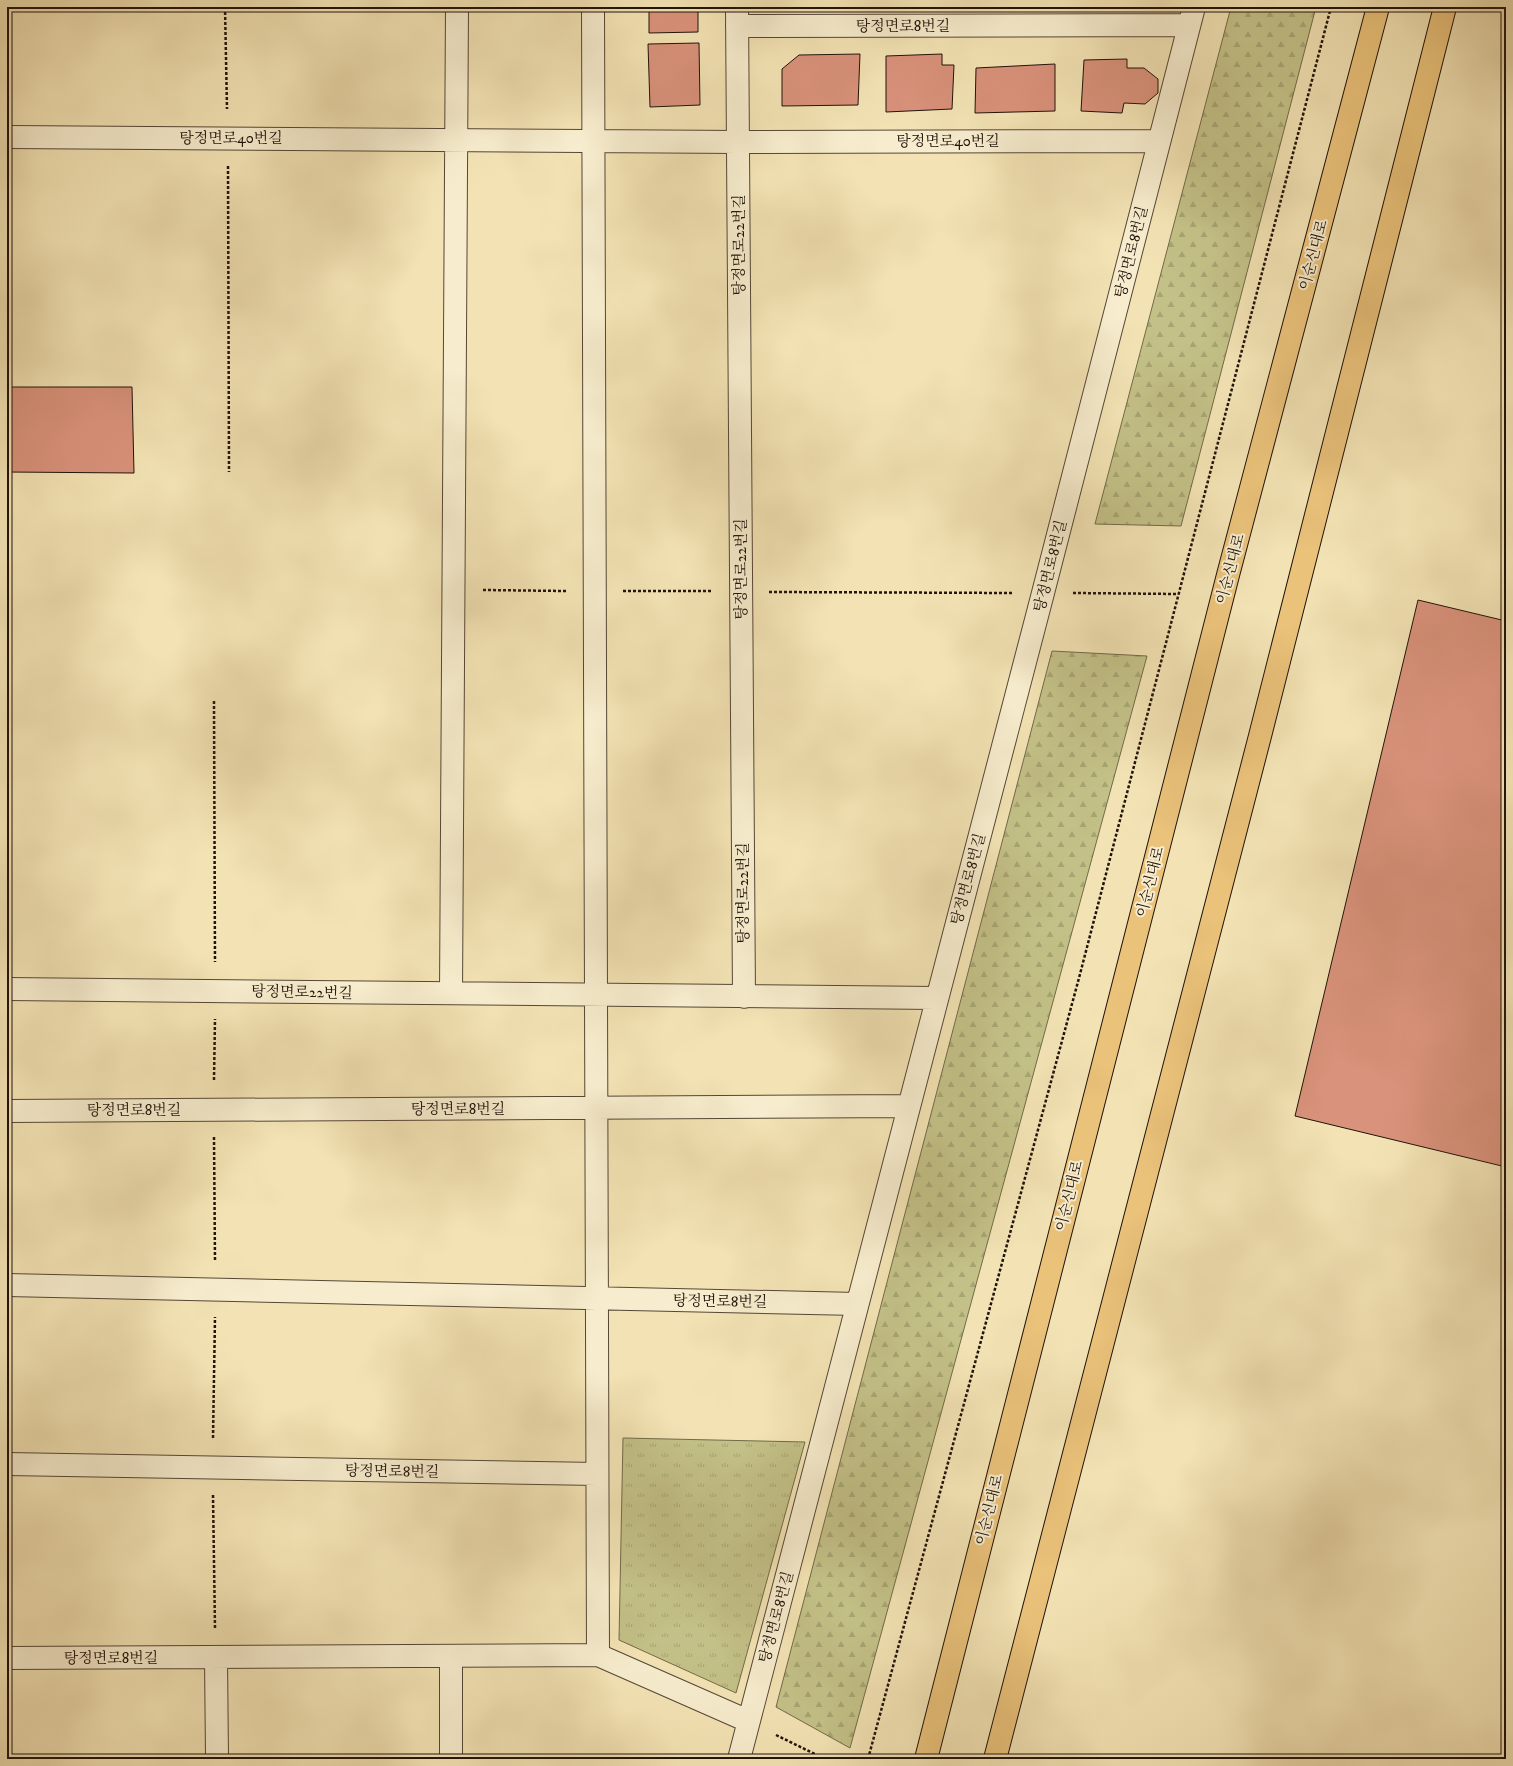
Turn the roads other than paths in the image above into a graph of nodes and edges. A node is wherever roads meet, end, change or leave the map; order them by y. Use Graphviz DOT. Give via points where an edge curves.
graph roads {
  1 [pos="456,7"];
  2 [pos="593,7"];
  3 [pos="1378,7"];
  4 [pos="1445,7"];
  5 [pos="737,16"];
  6 [pos="1191,16"];
  7 [pos="7,137"];
  8 [pos="455,140"];
  9 [pos="593,141"];
  10 [pos="1159,141"];
  11 [pos="738,142"];
  12 [pos="7,989"];
  13 [pos="451,993"];
  14 [pos="596,995"];
  15 [pos="744,997"];
  16 [pos="936,998"];
  17 [pos="909,1106"];
  18 [pos="596,1108"];
  19 [pos="7,1111"];
  20 [pos="7,1285"];
  21 [pos="597,1298"];
  22 [pos="857,1304"];
  23 [pos="7,1464"];
  24 [pos="597,1474"];
  25 [pos="598,1655"];
  26 [pos="451,1656"];
  27 [pos="216,1657"];
  28 [pos="7,1658"];
  29 [pos="748,1721"];
  30 [pos="216,1759"];
  31 [pos="451,1759"];
  32 [pos="739,1759"];
  33 [pos="926,1759"];
  34 [pos="995,1759"];
  1 -- 8 [label="street"];
  2 -- 9 [label="street"];
  3 -- 33 [label="main road, 이순신대로" via="1222,598"];
  4 -- 34 [label="main road" via="1262,728"];
  5 -- 6 [label="street, 탕정면로8번길"];
  5 -- 11 [label="street"];
  6 -- 10 [label="street, 탕정면로8번길"];
  7 -- 8 [label="street, 탕정면로40번길"];
  8 -- 9 [label="street, 탕정면로40번길"];
  8 -- 13 [label="street"];
  9 -- 11 [label="street, 탕정면로40번길"];
  9 -- 14 [label="street"];
  10 -- 11 [label="street, 탕정면로40번길"];
  10 -- 16 [label="street, 탕정면로8번길"];
  11 -- 15 [label="street, 탕정면로22번길"];
  12 -- 13 [label="street, 탕정면로22번길"];
  13 -- 14 [label="street, 탕정면로22번길"];
  14 -- 15 [label="street, 탕정면로22번길"];
  14 -- 18 [label="street"];
  15 -- 16 [label="street, 탕정면로22번길"];
  16 -- 17 [label="street, 탕정면로8번길"];
  17 -- 18 [label="street, 탕정면로8번길"];
  17 -- 22 [label="street, 탕정면로8번길"];
  18 -- 19 [label="street, 탕정면로8번길"];
  18 -- 21 [label="street"];
  20 -- 21 [label="street, 탕정면로8번길"];
  21 -- 22 [label="street, 탕정면로8번길"];
  21 -- 24 [label="street"];
  22 -- 29 [label="street, 탕정면로8번길"];
  23 -- 24 [label="street, 탕정면로8번길"];
  24 -- 25 [label="street"];
  25 -- 26 [label="street, 탕정면로8번길"];
  25 -- 29 [label="street, 탕정면로8번길"];
  26 -- 27 [label="street, 탕정면로8번길"];
  26 -- 31 [label="street"];
  27 -- 28 [label="street, 탕정면로8번길"];
  27 -- 30 [label="street"];
  29 -- 32 [label="street, 탕정면로8번길"];
}
